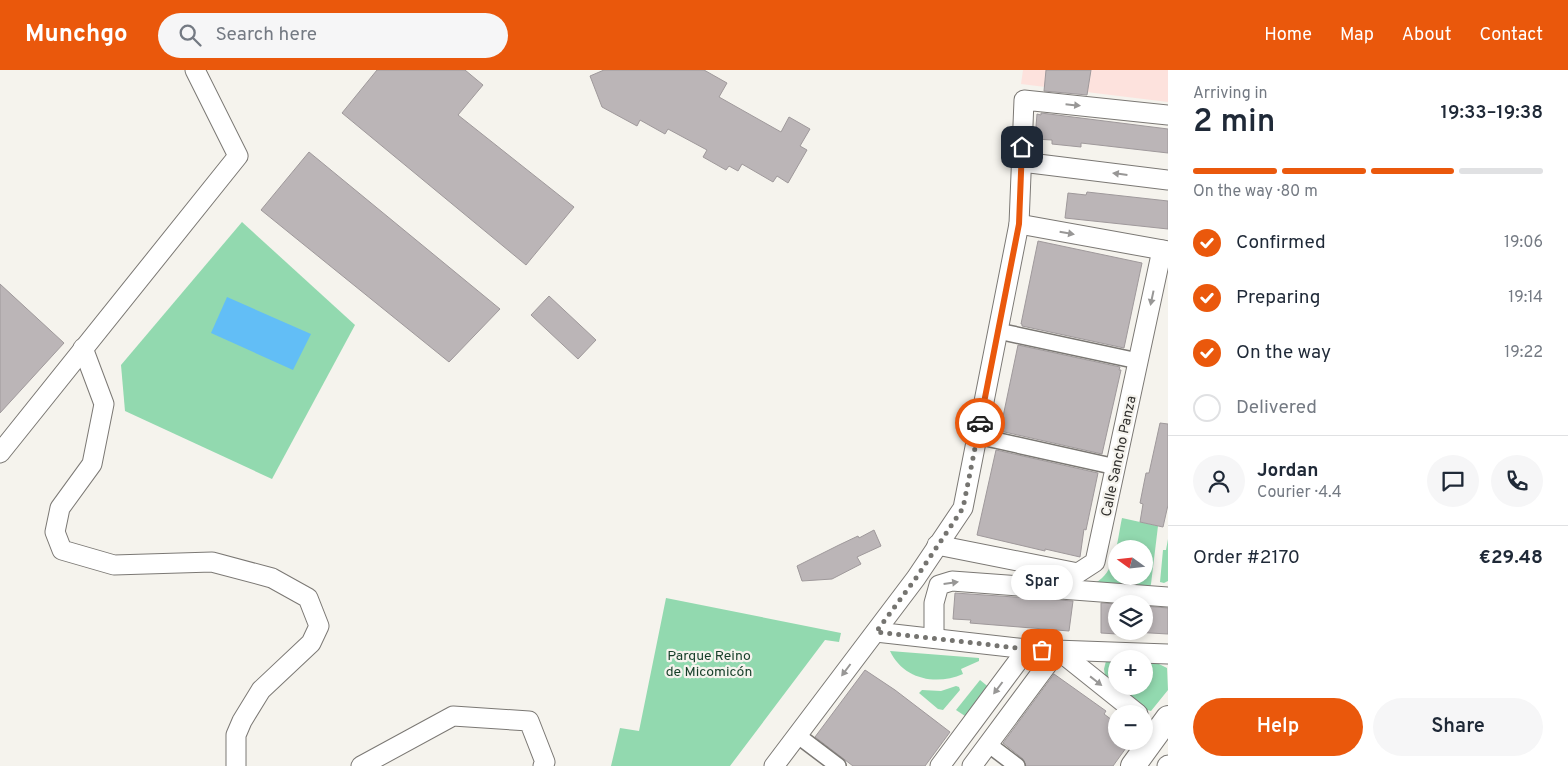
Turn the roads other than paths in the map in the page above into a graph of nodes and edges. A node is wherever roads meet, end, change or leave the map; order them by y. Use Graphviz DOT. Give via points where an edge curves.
graph roads {
  1 [pos="195,70"];
  2 [pos="1168,115"];
  3 [pos="1022,162"];
  4 [pos="1168,180"];
  5 [pos="1019,224"];
  6 [pos="1165,250"];
  7 [pos="998,331"];
  8 [pos="83,348"];
  9 [pos="1138,361"];
  10 [pos="978,436"];
  11 [pos="0,453"];
  12 [pos="1116,467"];
  13 [pos="937,545"];
  14 [pos="1168,598"];
  15 [pos="876,632"];
  16 [pos="934,638"];
  17 [pos="1027,649"];
  18 [pos="1058,650"];
  19 [pos="1168,654"];
  20 [pos="1127,705"];
  21 [pos="1157,722"];
  22 [pos="797,735"];
  23 [pos="988,744"];
  24 [pos="236,766"];
  25 [pos="361,766"];
  26 [pos="544,766"];
  27 [pos="774,766"];
  28 [pos="838,766"];
  29 [pos="940,766"];
  30 [pos="972,766"];
  31 [pos="1017,766"];
  32 [pos="1133,766"];
  1 -- 8 [label="street" via="238,156"];
  3 -- 2 [label="street, one-way" via="1024,100"];
  4 -- 3 [label="street, one-way"];
  3 -- 5 [label="street"];
  5 -- 6 [label="street, Calle Sancho Panza, one-way"];
  5 -- 7 [label="street"];
  6 -- 9 [label="street, Calle Sancho Panza, one-way"];
  7 -- 9 [label="street"];
  7 -- 10 [label="street"];
  8 -- 11 [label="street"];
  8 -- 24 [label="street" via="104,404 92,464 60,508 55,532 62,550 114,564 212,562 272,578 308,598 319,626 310,642 261,690 242,721 236,735"];
  9 -- 12 [label="street, Calle Sancho Panza"];
  10 -- 12 [label="street"];
  10 -- 13 [label="street" via="963,508"];
  12 -- 13 [label="street, Calle Sancho Panza" via="1095,562 1078,573"];
  13 -- 15 [label="street"];
  16 -- 14 [label="street, one-way" via="934,603 939,585 952,581"];
  15 -- 16 [label="street"];
  15 -- 22 [label="street, one-way"];
  16 -- 17 [label="street"];
  17 -- 18 [label="street"];
  17 -- 29 [label="street, one-way"];
  18 -- 19 [label="street"];
  18 -- 20 [label="street, one-way"];
  18 -- 23 [label="street"];
  21 -- 32 [label="street"];
  22 -- 27 [label="street"];
  22 -- 28 [label="street"];
  23 -- 30 [label="street"];
  23 -- 31 [label="street"];
  25 -- 26 [label="street" via="453,716 529,721"];
}
